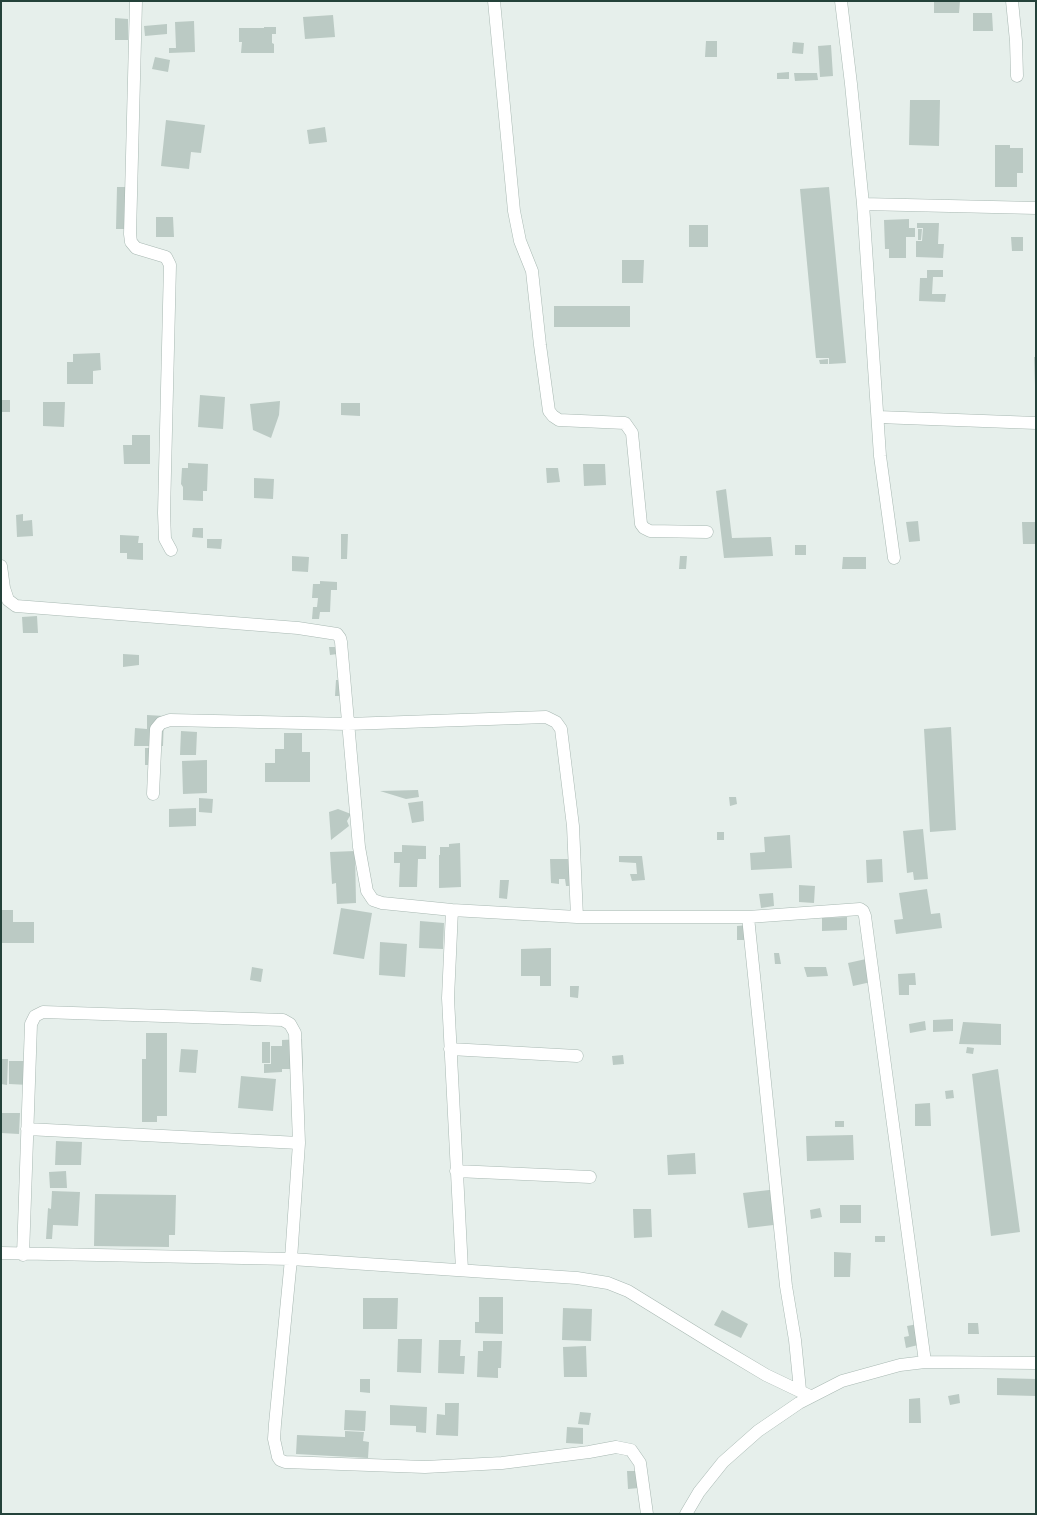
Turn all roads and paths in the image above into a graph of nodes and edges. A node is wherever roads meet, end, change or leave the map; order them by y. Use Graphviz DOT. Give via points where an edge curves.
graph roads {
  1 [pos="136,1"];
  2 [pos="494,1"];
  3 [pos="841,1"];
  4 [pos="1012,1"];
  5 [pos="1017,76"];
  6 [pos="863,204"];
  7 [pos="1036,208"];
  8 [pos="878,417"];
  9 [pos="1036,422"];
  10 [pos="707,532"];
  11 [pos="171,550"];
  12 [pos="894,558"];
  13 [pos="1,566"];
  14 [pos="348,724"];
  15 [pos="153,794"];
  16 [pos="452,910"];
  17 [pos="577,917"];
  18 [pos="748,917"];
  19 [pos="450,1049"];
  20 [pos="576,1056"];
  21 [pos="27,1129"];
  22 [pos="299,1143"];
  23 [pos="456,1171"];
  24 [pos="590,1177"];
  25 [pos="1,1253"];
  26 [pos="23,1254"];
  27 [pos="291,1259"];
  28 [pos="462,1270"];
  29 [pos="925,1362"];
  30 [pos="1036,1363"];
  31 [pos="800,1390"];
  32 [pos="810,1396"];
  33 [pos="647,1514"];
  34 [pos="686,1514"];
  1 -- 11 [label="street" via="130,234 131,242 136,248 166,257 170,265 164,512 165,539"];
  2 -- 10 [label="street" via="514,211 520,241 532,271 549,411 559,420 625,423 632,433 644,528 650,531"];
  3 -- 6 [label="street"];
  4 -- 5 [label="street"];
  6 -- 7 [label="street"];
  6 -- 8 [label="street"];
  8 -- 9 [label="street"];
  8 -- 12 [label="street" via="880,456"];
  13 -- 14 [label="street" via="8,600 16,606 298,628 337,634 341,642"];
  14 -- 15 [label="street" via="170,720 161,723 156,729"];
  14 -- 16 [label="street" via="359,847 367,891 373,900 382,903"];
  14 -- 17 [label="street" via="546,717 556,722 561,730 573,826"];
  16 -- 17 [label="street"];
  16 -- 19 [label="street" via="448,998"];
  17 -- 18 [label="street"];
  18 -- 29 [label="street" via="860,909 864,911"];
  18 -- 31 [label="street" via="786,1286"];
  19 -- 20 [label="street"];
  19 -- 23 [label="street"];
  21 -- 22 [label="street"];
  21 -- 22 [label="street" via="32,1024 35,1016 44,1012 282,1020 290,1024 295,1034"];
  21 -- 26 [label="street"];
  22 -- 27 [label="street"];
  23 -- 24 [label="street"];
  23 -- 28 [label="street"];
  25 -- 26 [label="street"];
  26 -- 27 [label="street"];
  27 -- 28 [label="street"];
  27 -- 33 [label="street" via="274,1439 280,1460 402,1467 458,1466 616,1447 631,1450 640,1463"];
  28 -- 31 [label="street" via="577,1278 608,1283 628,1291 766,1374"];
  29 -- 30 [label="street"];
  29 -- 32 [label="street" via="869,1373 842,1381"];
  31 -- 32 [label="street"];
  32 -- 34 [label="street" via="758,1431 723,1462 699,1492"];
}
